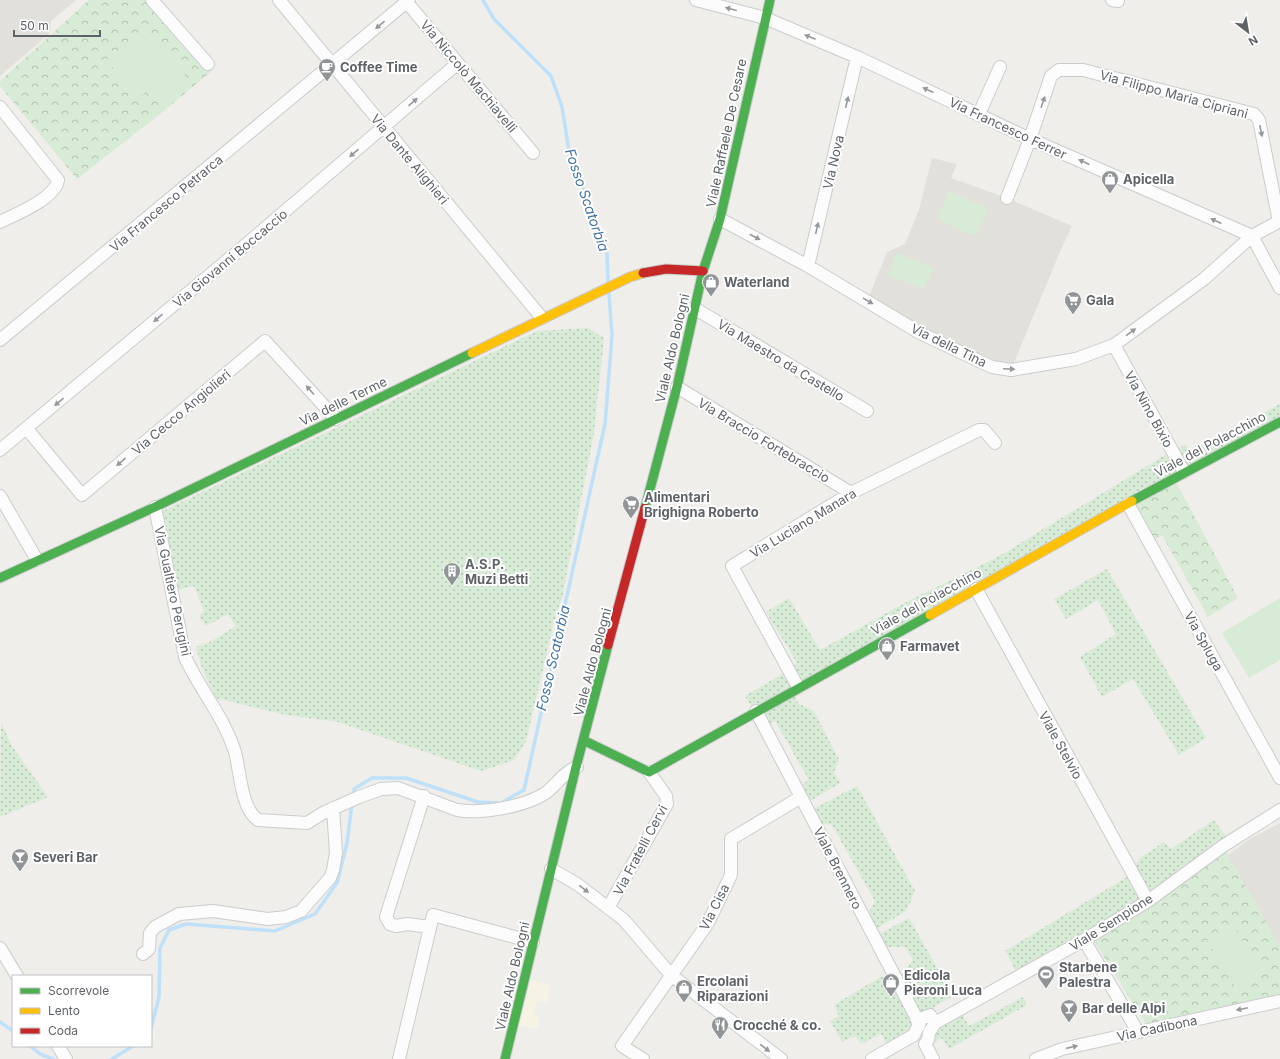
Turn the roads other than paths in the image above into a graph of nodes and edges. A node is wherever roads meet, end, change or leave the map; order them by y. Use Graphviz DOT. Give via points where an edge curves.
graph roads {
  1 [pos="152,0"];
  2 [pos="279,0"];
  3 [pos="696,0"];
  4 [pos="770,0"];
  5 [pos="407,1"];
  6 [pos="765,18"];
  7 [pos="857,57"];
  8 [pos="458,63"];
  9 [pos="208,64"];
  10 [pos="332,64"];
  11 [pos="1000,67"];
  12 [pos="0,107"];
  13 [pos="979,114"];
  14 [pos="383,128"];
  15 [pos="1030,139"];
  16 [pos="533,153"];
  17 [pos="1007,198"];
  18 [pos="720,219"];
  19 [pos="1280,221"];
  20 [pos="0,222"];
  21 [pos="1252,236"];
  22 [pos="808,266"];
  23 [pos="702,271"];
  24 [pos="1280,288"];
  25 [pos="694,308"];
  26 [pos="542,318"];
  27 [pos="0,340"];
  28 [pos="1114,345"];
  29 [pos="677,387"];
  30 [pos="868,411"];
  31 [pos="336,420"];
  32 [pos="1280,422"];
  33 [pos="27,429"];
  34 [pos="995,443"];
  35 [pos="0,450"];
  36 [pos="1184,472"];
  37 [pos="851,493"];
  38 [pos="0,496"];
  39 [pos="1128,504"];
  40 [pos="155,507"];
  41 [pos="37,560"];
  42 [pos="0,578"];
  43 [pos="976,589"];
  44 [pos="798,687"];
  45 [pos="756,711"];
  46 [pos="585,741"];
  47 [pos="577,767"];
  48 [pos="649,772"];
  49 [pos="1280,778"];
  50 [pos="424,796"];
  51 [pos="801,797"];
  52 [pos="333,808"];
  53 [pos="1280,810"];
  54 [pos="551,869"];
  55 [pos="1148,901"];
  56 [pos="608,908"];
  57 [pos="430,927"];
  58 [pos="1084,940"];
  59 [pos="533,942"];
  60 [pos="0,948"];
  61 [pos="142,954"];
  62 [pos="16,975"];
  63 [pos="671,975"];
  64 [pos="1280,1001"];
  65 [pos="935,1023"];
  66 [pos="916,1030"];
  67 [pos="1138,1032"];
  68 [pos="925,1044"];
  69 [pos="59,1047"];
  70 [pos="66,1059"];
  71 [pos="399,1059"];
  72 [pos="505,1059"];
  73 [pos="643,1059"];
  74 [pos="781,1059"];
  75 [pos="872,1059"];
  76 [pos="932,1059"];
  77 [pos="1036,1059"];
  1 -- 9 [label="street"];
  2 -- 10 [label="street, Via Dante Alighieri"];
  6 -- 3 [label="street, Via Francesco Ferrer, one-way"];
  4 -- 6 [label="street, Viale Raffaele De Cesare"];
  5 -- 8 [label="street, Via Niccolò Machiavelli"];
  5 -- 10 [label="street, Via Francesco Petrarca, one-way"];
  7 -- 6 [label="street, Via Francesco Ferrer, one-way"];
  6 -- 18 [label="street, Viale Raffaele De Cesare"];
  13 -- 7 [label="street, Via Francesco Ferrer, one-way"];
  22 -- 7 [label="street, Via Nova, one-way"];
  14 -- 8 [label="street, Via Giovanni Boccaccio, one-way"];
  8 -- 16 [label="street, Via Niccolò Machiavelli"];
  10 -- 14 [label="street, Via Dante Alighieri"];
  10 -- 27 [label="street, Via Francesco Petrarca"];
  11 -- 13 [label="street"];
  12 -- 20 [label="street" via="58,180 57,187 46,197"];
  13 -- 15 [label="street, Via Francesco Ferrer"];
  14 -- 26 [label="street, Via Dante Alighieri"];
  14 -- 33 [label="street, Via Giovanni Boccaccio, one-way"];
  15 -- 17 [label="street, Via Filippo Maria Cipriani"];
  15 -- 19 [label="street, Via Filippo Maria Cipriani, one-way" via="1051,76 1060,70 1083,70 1254,114 1259,120"];
  21 -- 15 [label="street, Via Francesco Ferrer, one-way"];
  18 -- 22 [label="street, Via della Tina, one-way"];
  18 -- 23 [label="street, Viale Raffaele De Cesare"];
  19 -- 21 [label="street, Via della Tina"];
  21 -- 24 [label="street"];
  28 -- 21 [label="street, Via della Tina, one-way" via="1204,279"];
  22 -- 28 [label="street, Via della Tina, one-way" via="920,333 992,367 1011,370 1076,359"];
  23 -- 25 [label="street, Viale Aldo Bologni"];
  23 -- 26 [label="street, Via delle Terme" via="658,268 647,270"];
  25 -- 29 [label="street, Viale Aldo Bologni"];
  25 -- 30 [label="street, Via Maestro da Castello"];
  26 -- 31 [label="street, Via delle Terme"];
  28 -- 36 [label="street, Via Nino Bixio"];
  29 -- 37 [label="street, Via Braccio Fortebraccio"];
  29 -- 46 [label="street, Viale Aldo Bologni"];
  31 -- 33 [label="street, Via Cecco Angiolieri, one-way" via="265,341 82,495"];
  31 -- 40 [label="street, Via delle Terme"];
  32 -- 36 [label="street, Viale del Polacchino"];
  33 -- 35 [label="street, Via Giovanni Boccaccio"];
  34 -- 37 [label="street, Via Luciano Manara" via="984,430 979,430"];
  36 -- 39 [label="street, Viale del Polacchino"];
  37 -- 44 [label="street, Via Luciano Manara" via="732,566"];
  38 -- 41 [label="street"];
  39 -- 43 [label="street, Viale del Polacchino"];
  39 -- 49 [label="street, Via Spluga"];
  40 -- 41 [label="street, Via delle Terme"];
  40 -- 52 [label="street, Via Gualtiero Perugini" via="185,657 224,724 235,753 236,766 249,811 258,820 300,823"];
  41 -- 42 [label="street, Via delle Terme"];
  43 -- 44 [label="street, Viale del Polacchino"];
  43 -- 55 [label="street, Viale Stelvio"];
  44 -- 45 [label="street, Viale del Polacchino"];
  45 -- 48 [label="street, Viale del Polacchino"];
  45 -- 51 [label="street, Viale Brennero"];
  46 -- 47 [label="street, Viale Aldo Bologni"];
  46 -- 48 [label="street"];
  47 -- 50 [label="street, Via Gualtiero Perugini" via="567,771 544,794 524,803 466,812"];
  47 -- 54 [label="street, Viale Aldo Bologni"];
  48 -- 56 [label="street, Via Fratelli Cervi" via="666,796 667,804"];
  50 -- 52 [label="street, Via Gualtiero Perugini" via="398,788 381,789"];
  50 -- 57 [label="street" via="386,917 390,924 396,926 407,924"];
  51 -- 63 [label="street, Via Cisa" via="730,839 731,875 708,923"];
  51 -- 66 [label="street, Viale Brennero" via="916,1017"];
  52 -- 61 [label="street" via="336,853 334,870 301,911 286,917 268,919 213,911 179,914 155,927 150,933 149,949"];
  53 -- 55 [label="street, Viale Sempione" via="1223,846"];
  54 -- 56 [label="street, one-way" via="577,884"];
  54 -- 59 [label="street, Viale Aldo Bologni"];
  55 -- 58 [label="street, Viale Sempione"];
  56 -- 63 [label="street" via="624,920"];
  57 -- 59 [label="street" via="433,915"];
  57 -- 71 [label="street"];
  58 -- 65 [label="street, Viale Sempione"];
  58 -- 67 [label="street"];
  59 -- 72 [label="street, Viale Aldo Bologni"];
  60 -- 62 [label="street"];
  63 -- 73 [label="street" via="622,1046"];
  63 -- 74 [label="street, one-way"];
  64 -- 67 [label="street, Via Cadibona, one-way"];
  65 -- 66 [label="street" via="928,1015 922,1018"];
  65 -- 68 [label="street"];
  66 -- 68 [label="street" via="916,1042"];
  66 -- 75 [label="street"];
  77 -- 67 [label="street, Via Cadibona, one-way" via="1062,1049"];
  68 -- 76 [label="street"];
  69 -- 70 [label="street"];
}
